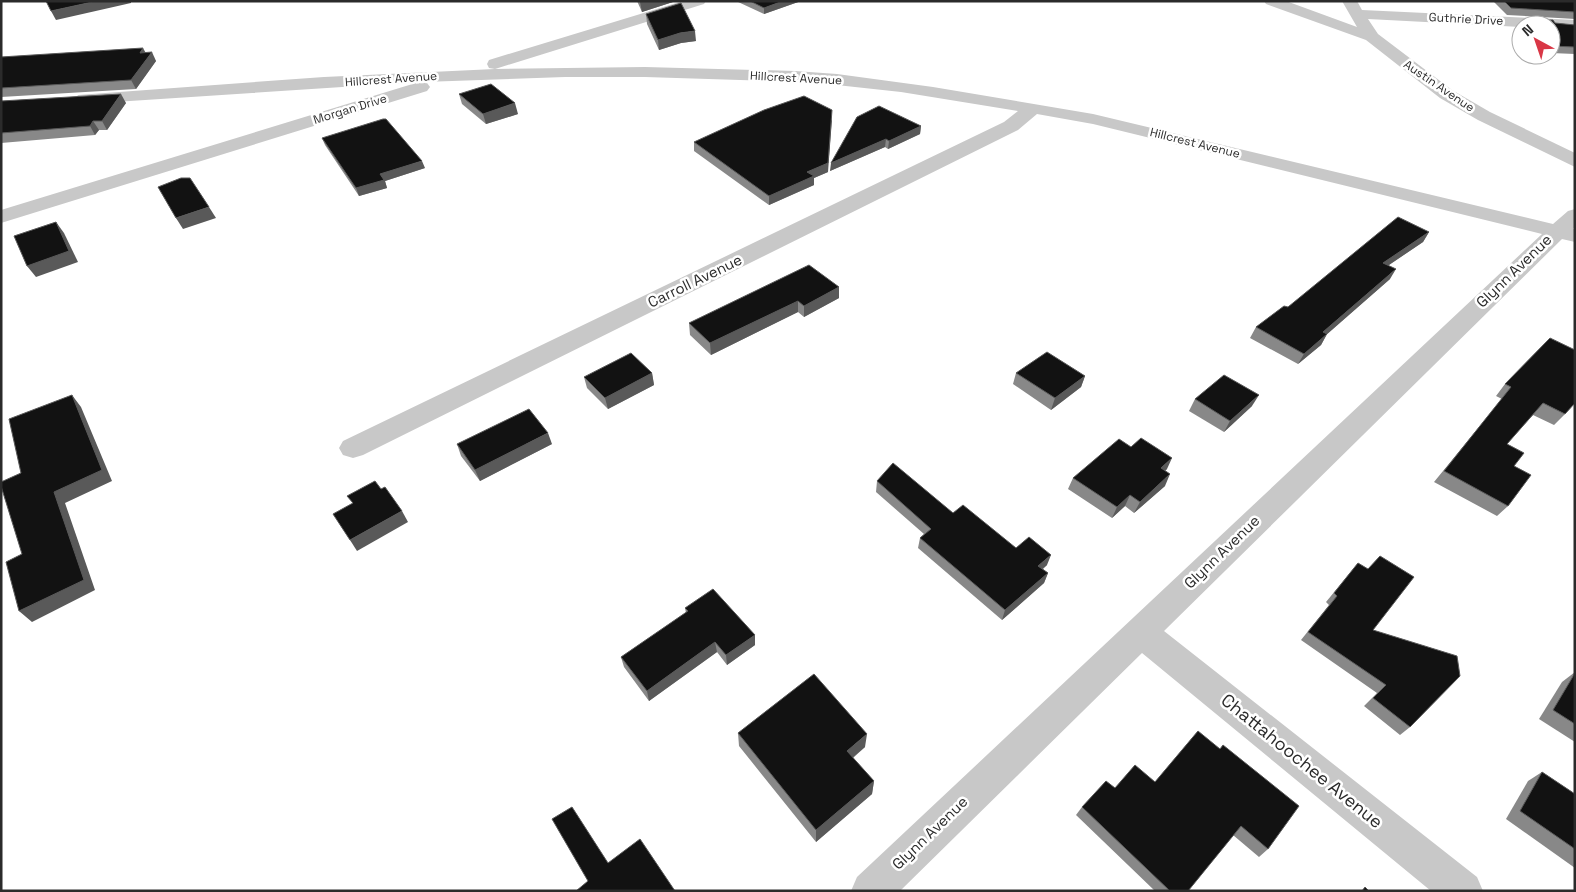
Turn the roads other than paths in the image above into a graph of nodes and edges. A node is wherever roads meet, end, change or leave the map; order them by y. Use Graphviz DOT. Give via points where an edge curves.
graph roads {
  1 [pos="699,1"];
  2 [pos="1271,1"];
  3 [pos="1354,7"];
  4 [pos="1575,25"];
  5 [pos="1372,37"];
  6 [pos="464,74"];
  7 [pos="68,100"];
  8 [pos="1033,108"];
  9 [pos="1575,161"];
  10 [pos="1,217"];
  11 [pos="1568,228"];
  12 [pos="353,448"];
  13 [pos="1140,632"];
  14 [pos="871,891"];
  15 [pos="1463,891"];
  1 -- 6 [label="street, Morgan Drive"];
  2 -- 5 [label="street"];
  3 -- 4 [label="street, Guthrie Drive"];
  3 -- 5 [label="street, Austin Avenue"];
  5 -- 9 [label="street, Austin Avenue" via="1446,94"];
  6 -- 7 [label="street, Hillcrest Avenue"];
  6 -- 8 [label="street, Hillcrest Avenue" via="658,71 835,79"];
  6 -- 10 [label="street, Morgan Drive"];
  8 -- 11 [label="street, Hillcrest Avenue" via="1162,135 1481,212"];
  8 -- 12 [label="street, Carroll Avenue" via="1011,126"];
  11 -- 13 [label="street, Glynn Avenue"];
  13 -- 14 [label="street, Glynn Avenue"];
  13 -- 15 [label="street, Chattahoochee Avenue"];
}
